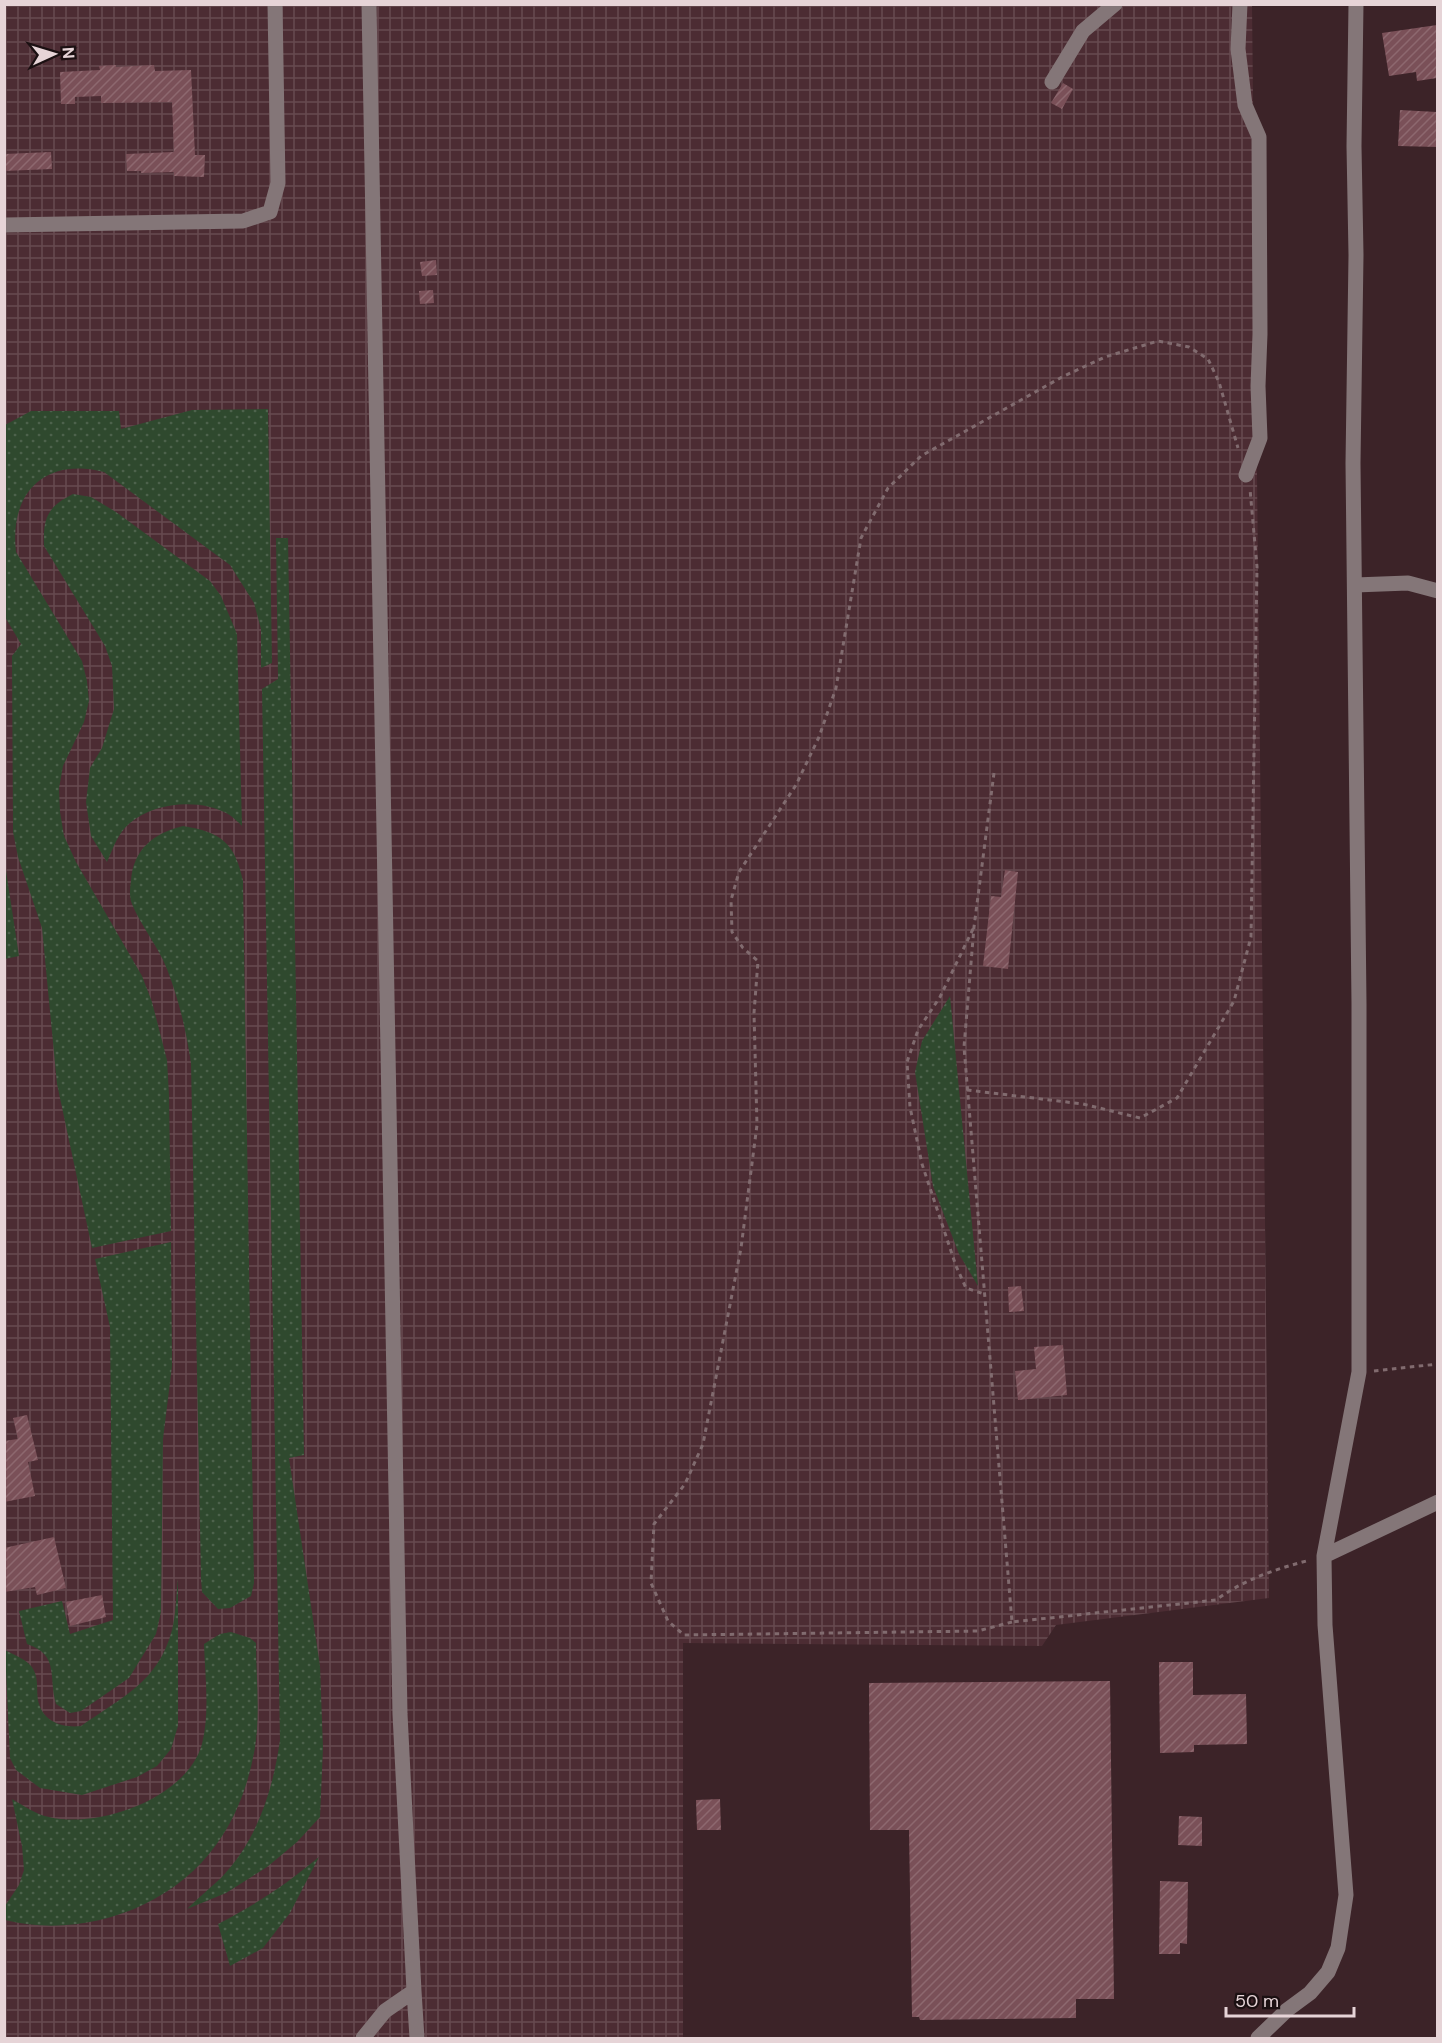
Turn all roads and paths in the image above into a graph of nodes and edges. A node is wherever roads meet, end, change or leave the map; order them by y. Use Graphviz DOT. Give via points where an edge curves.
graph roads {
  1 [pos="275,4"];
  2 [pos="369,4"];
  3 [pos="1115,4"];
  4 [pos="1240,4"];
  5 [pos="1356,4"];
  6 [pos="1052,82"];
  7 [pos="4,225"];
  8 [pos="1246,475"];
  9 [pos="1355,585"];
  10 [pos="1437,591"];
  11 [pos="994,774"];
  12 [pos="974,927"];
  13 [pos="967,1090"];
  14 [pos="984,1294"];
  15 [pos="1437,1364"];
  16 [pos="1359,1372"];
  17 [pos="1437,1502"];
  18 [pos="1324,1556"];
  19 [pos="1012,1622"];
  20 [pos="414,1991"];
  21 [pos="363,2038"];
  22 [pos="417,2038"];
  23 [pos="1258,2038"];
  1 -- 7 [label="street" via="278,183 270,212 243,221"];
  2 -- 20 [label="street" via="399,1702"];
  3 -- 6 [label="street" via="1083,31"];
  4 -- 8 [label="street" via="1238,49 1245,105 1259,137 1260,438"];
  5 -- 9 [label="street"];
  8 -- 13 [label="path" via="1252,495 1257,567 1251,937 1234,1001 1177,1098 1140,1118 1083,1104"];
  8 -- 19 [label="path" via="1219,382 1208,359 1189,347 1158,341 1105,357 1062,377 921,456 888,488 861,538 836,688 819,737 796,785 739,872 731,900 732,932 758,961 754,1012 757,1125 741,1248 704,1443 685,1484 654,1524 651,1583 668,1621 684,1635 978,1631"];
  9 -- 10 [label="street" via="1408,582"];
  9 -- 16 [label="street"];
  11 -- 12 [label="path"];
  12 -- 13 [label="path" via="964,1047"];
  12 -- 14 [label="path" via="940,997 918,1030 907,1062 910,1107 937,1210 966,1288"];
  13 -- 14 [label="path"];
  14 -- 19 [label="path"];
  15 -- 16 [label="path"];
  16 -- 18 [label="street"];
  17 -- 18 [label="street"];
  18 -- 19 [label="path" via="1237,1585 1216,1600"];
  18 -- 23 [label="street" via="1346,1895 1338,1948 1328,1972"];
  20 -- 21 [label="street" via="385,2011"];
  20 -- 22 [label="street"];
}
